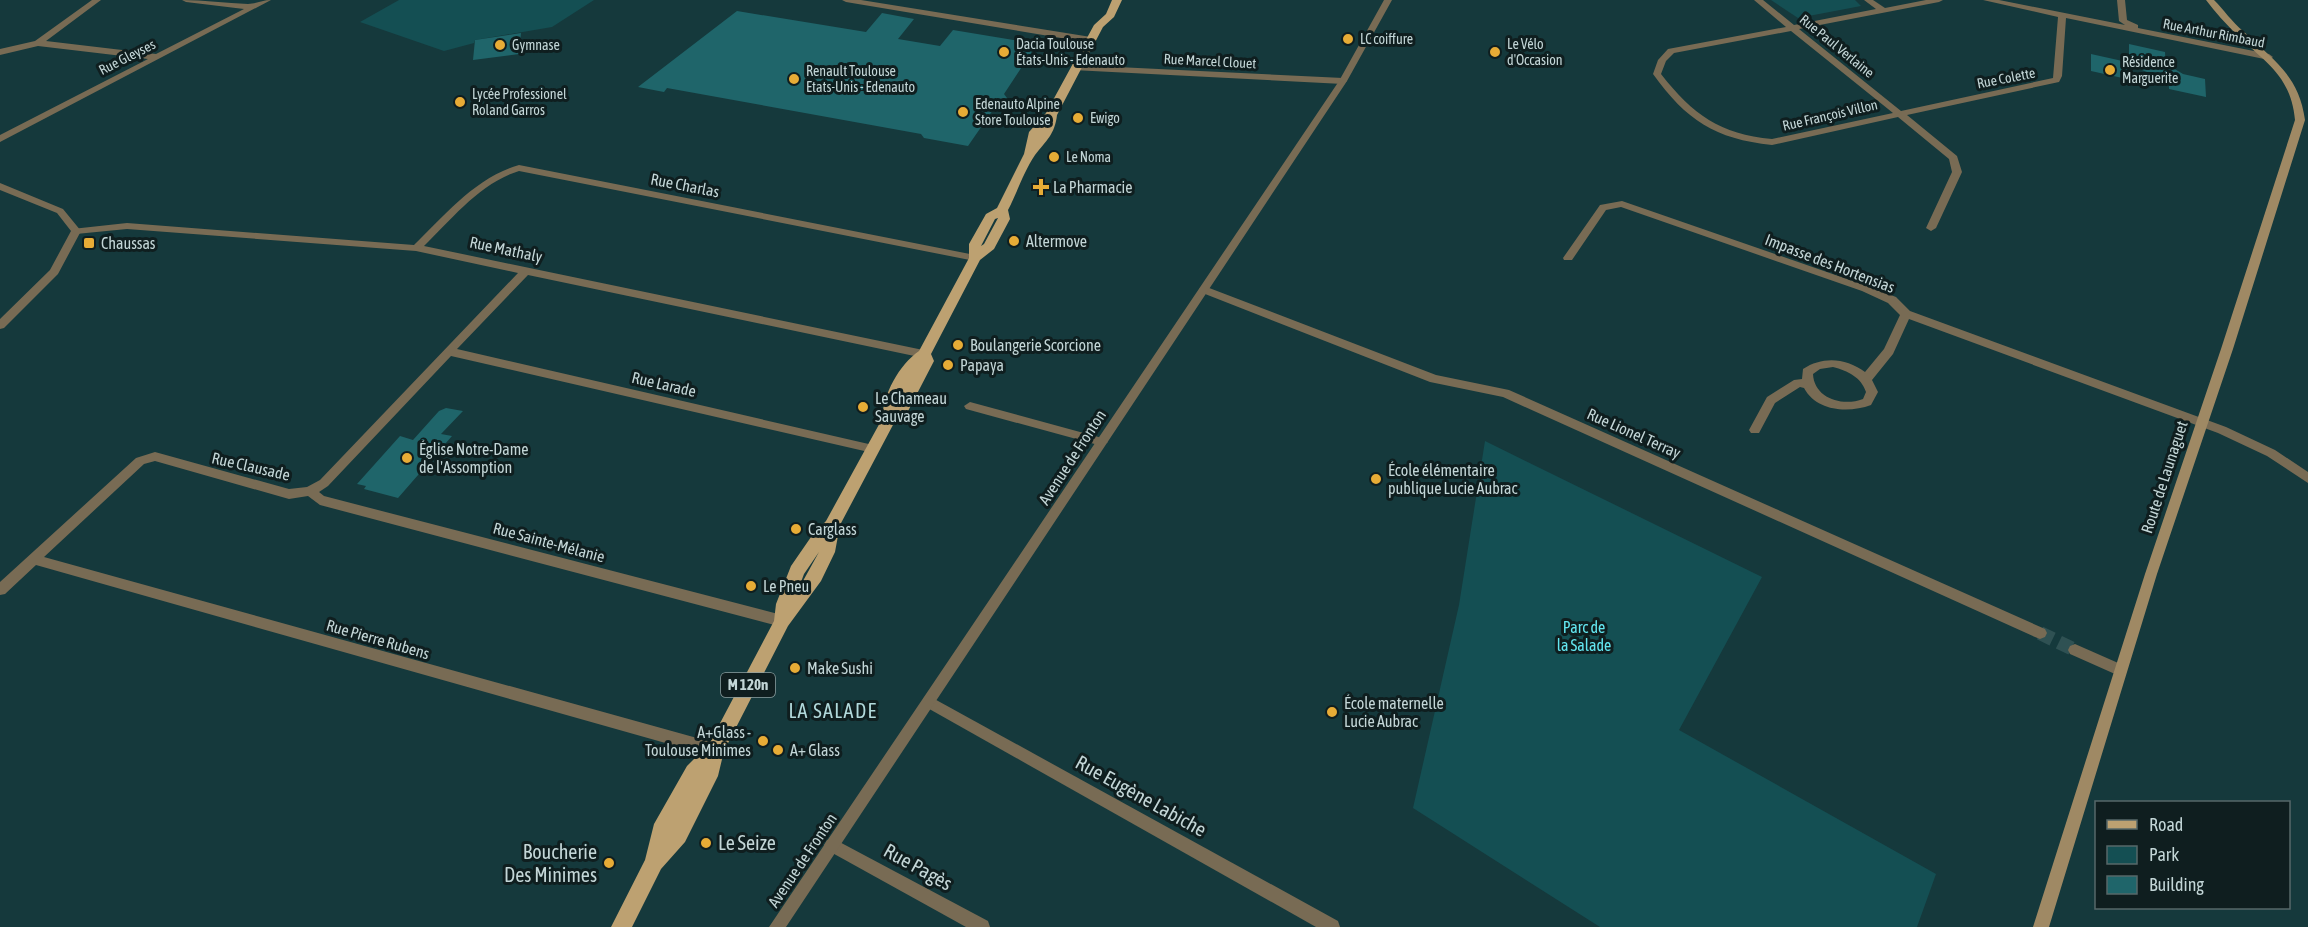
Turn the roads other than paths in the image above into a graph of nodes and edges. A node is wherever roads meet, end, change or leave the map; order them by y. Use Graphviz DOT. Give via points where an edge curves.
graph roads {
  1 [pos="97,0"];
  2 [pos="186,0"];
  3 [pos="267,0"];
  4 [pos="846,0"];
  5 [pos="1106,0"];
  6 [pos="1117,0"];
  7 [pos="1388,0"];
  8 [pos="1758,0"];
  9 [pos="1868,0"];
  10 [pos="1939,0"];
  11 [pos="1987,0"];
  12 [pos="2121,0"];
  13 [pos="2210,0"];
  14 [pos="2220,0"];
  15 [pos="253,7"];
  16 [pos="1884,10"];
  17 [pos="2062,16"];
  18 [pos="2086,21"];
  19 [pos="2123,21"];
  20 [pos="1099,25"];
  21 [pos="1793,27"];
  22 [pos="2153,35"];
  23 [pos="1091,40"];
  24 [pos="38,44"];
  25 [pos="0,52"];
  26 [pos="2265,53"];
  27 [pos="157,57"];
  28 [pos="1076,68"];
  29 [pos="1343,81"];
  30 [pos="1897,113"];
  31 [pos="0,139"];
  32 [pos="0,186"];
  33 [pos="1931,228"];
  34 [pos="76,231"];
  35 [pos="416,248"];
  36 [pos="975,258"];
  37 [pos="1568,258"];
  38 [pos="526,270"];
  39 [pos="1204,290"];
  40 [pos="1905,314"];
  41 [pos="0,325"];
  42 [pos="448,351"];
  43 [pos="924,354"];
  44 [pos="1866,379"];
  45 [pos="1808,384"];
  46 [pos="970,406"];
  47 [pos="2201,422"];
  48 [pos="1755,430"];
  49 [pos="1102,442"];
  50 [pos="873,449"];
  51 [pos="2308,478"];
  52 [pos="310,491"];
  53 [pos="33,559"];
  54 [pos="0,590"];
  55 [pos="782,621"];
  56 [pos="2040,633"];
  57 [pos="2075,650"];
  58 [pos="2120,670"];
  59 [pos="929,702"];
  60 [pos="715,750"];
  61 [pos="832,845"];
  62 [pos="621,927"];
  63 [pos="777,927"];
  64 [pos="982,927"];
  65 [pos="1332,927"];
  66 [pos="2041,927"];
  1 -- 24 [label="street"];
  2 -- 15 [label="street"];
  3 -- 15 [label="street, Rue Gleyses"];
  4 -- 23 [label="street"];
  5 -- 20 [label="main road, M 120n" via="1098,15"];
  6 -- 20 [label="main road, M 120n" via="1110,15"];
  7 -- 29 [label="street, Avenue de Fronton"];
  8 -- 21 [label="street, Rue Paul Verlaine"];
  9 -- 16 [label="street"];
  10 -- 16 [label="street"];
  11 -- 17 [label="street, Rue Arthur Rimbaud"];
  12 -- 19 [label="street"];
  13 -- 26 [label="main road, Route de Launaguet" via="2244,37"];
  14 -- 26 [label="main road, Route de Launaguet"];
  15 -- 27 [label="street, Rue Gleyses"];
  16 -- 21 [label="street"];
  17 -- 18 [label="street, Rue Arthur Rimbaud"];
  17 -- 30 [label="street, Rue Colette" via="2056,80"];
  18 -- 19 [label="street, Rue Arthur Rimbaud"];
  18 -- 22 [label="street, Rue Arthur Rimbaud"];
  19 -- 22 [label="street, Rue Arthur Rimbaud"];
  19 -- 26 [label="street, Rue Arthur Rimbaud"];
  20 -- 23 [label="main road, M 120n"];
  21 -- 30 [label="street, Rue Paul Verlaine"];
  21 -- 30 [label="street, Rue François Villon" via="1671,51 1662,60 1657,74 1705,125 1752,141 1786,140"];
  22 -- 26 [label="street, Rue Arthur Rimbaud"];
  23 -- 28 [label="main road, M 120n"];
  24 -- 25 [label="street"];
  24 -- 27 [label="street"];
  26 -- 47 [label="main road, Route de Launaguet" via="2283,72 2296,95 2300,120"];
  27 -- 31 [label="street, Rue Gleyses"];
  28 -- 29 [label="street, Rue Marcel Clouet"];
  28 -- 36 [label="main road, M 120n" via="1051,115 1043,141 1030,154 1002,210 1005,219 989,246"];
  29 -- 39 [label="street, Avenue de Fronton"];
  30 -- 33 [label="street, Rue Paul Verlaine" via="1957,163 1957,172"];
  32 -- 34 [label="street" via="60,210"];
  34 -- 35 [label="street, Rue Mathaly" via="127,226"];
  34 -- 41 [label="street" via="54,272"];
  35 -- 36 [label="street, Rue Charlas" via="476,192 519,168"];
  35 -- 38 [label="street, Rue Mathaly"];
  36 -- 43 [label="main road, M 120n"];
  37 -- 40 [label="street, Impasse des Hortensias" via="1603,207 1622,204 1892,300"];
  38 -- 42 [label="street, Rue Clausade"];
  38 -- 43 [label="street, Rue Mathaly"];
  39 -- 49 [label="street, Avenue de Fronton"];
  39 -- 56 [label="street, Rue Lionel Terray" via="1434,379 1505,393"];
  40 -- 44 [label="street" via="1889,351"];
  40 -- 47 [label="street, Impasse des Hortensias"];
  42 -- 50 [label="street, Rue Larade"];
  42 -- 52 [label="street, Rue Clausade" via="324,483"];
  43 -- 50 [label="main road, M 120n" via="927,361 906,402 889,419"];
  44 -- 45 [label="street" via="1852,369 1825,363 1807,372"];
  44 -- 45 [label="street" via="1871,397 1852,407 1821,398"];
  45 -- 48 [label="street" via="1798,383 1771,400"];
  46 -- 49 [label="street"];
  47 -- 51 [label="street, Impasse des Hortensias" via="2271,453"];
  47 -- 58 [label="main road, Route de Launaguet"];
  49 -- 59 [label="street, Avenue de Fronton"];
  50 -- 55 [label="main road, M 120n" via="832,525 831,543 816,576"];
  52 -- 53 [label="street, Rue Clausade" via="289,494 155,456 140,461"];
  52 -- 55 [label="street, Rue Sainte-Mélanie" via="320,500"];
  53 -- 54 [label="street, Rue Clausade"];
  53 -- 60 [label="street, Rue Pierre Rubens"];
  55 -- 60 [label="main road, M 120n"];
  57 -- 58 [label="street"];
  58 -- 66 [label="main road, Route de Launaguet"];
  59 -- 61 [label="street, Avenue de Fronton"];
  59 -- 65 [label="street, Rue Eugène Labiche"];
  60 -- 62 [label="main road, M 120n" via="709,776 678,836 654,862"];
  61 -- 63 [label="street, Avenue de Fronton"];
  61 -- 64 [label="street, Rue Pagès"];
}
